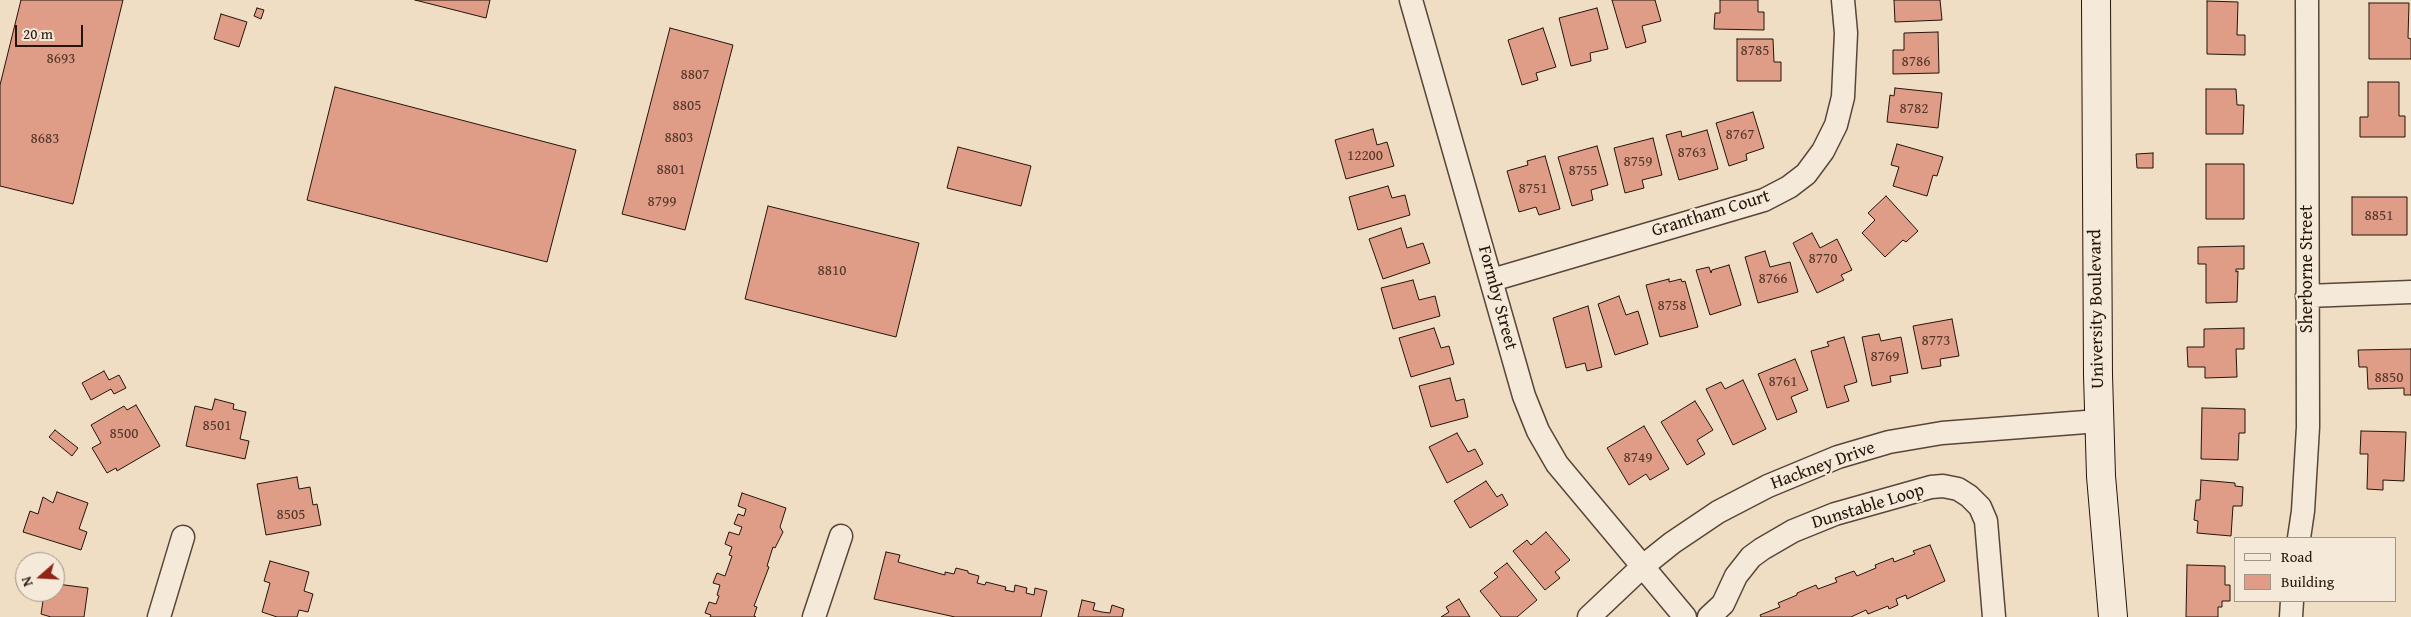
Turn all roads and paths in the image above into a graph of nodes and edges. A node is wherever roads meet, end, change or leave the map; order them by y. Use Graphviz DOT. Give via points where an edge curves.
graph roads {
  1 [pos="1411,0"];
  2 [pos="1843,0"];
  3 [pos="2096,0"];
  4 [pos="2307,0"];
  5 [pos="1492,280"];
  6 [pos="2411,292"];
  7 [pos="2307,296"];
  8 [pos="2099,421"];
  9 [pos="842,536"];
  10 [pos="183,537"];
  11 [pos="2299,537"];
  12 [pos="1642,567"];
  13 [pos="2292,602"];
  14 [pos="159,617"];
  15 [pos="814,617"];
  16 [pos="1589,617"];
  17 [pos="1685,617"];
  18 [pos="1709,617"];
  19 [pos="1994,617"];
  20 [pos="2113,617"];
  21 [pos="2291,617"];
  1 -- 5 [label="street, Formby Street"];
  2 -- 5 [label="street, Grantham Court" via="1846,33 1843,97 1836,125 1806,174 1764,200"];
  3 -- 8 [label="street, University Boulevard"];
  4 -- 7 [label="street, Sherborne Street"];
  5 -- 12 [label="street, Formby Street" via="1524,396 1538,431 1557,464"];
  6 -- 7 [label="street"];
  7 -- 11 [label="street, Sherborne Street" via="2308,427"];
  8 -- 12 [label="street, Hackney Drive" via="1942,433 1889,442 1838,457 1768,486 1718,512"];
  8 -- 20 [label="street, University Boulevard"];
  9 -- 15 [label="street"];
  10 -- 14 [label="street"];
  12 -- 16 [label="street, Hackney Drive"];
  12 -- 17 [label="street, Formby Street"];
  13 -- 21 [label="street"];
  18 -- 19 [label="street, Dunstable Loop" via="1723,604 1736,576 1762,548 1834,514 1943,486 1958,489 1969,496 1980,507 1986,521"];
}
